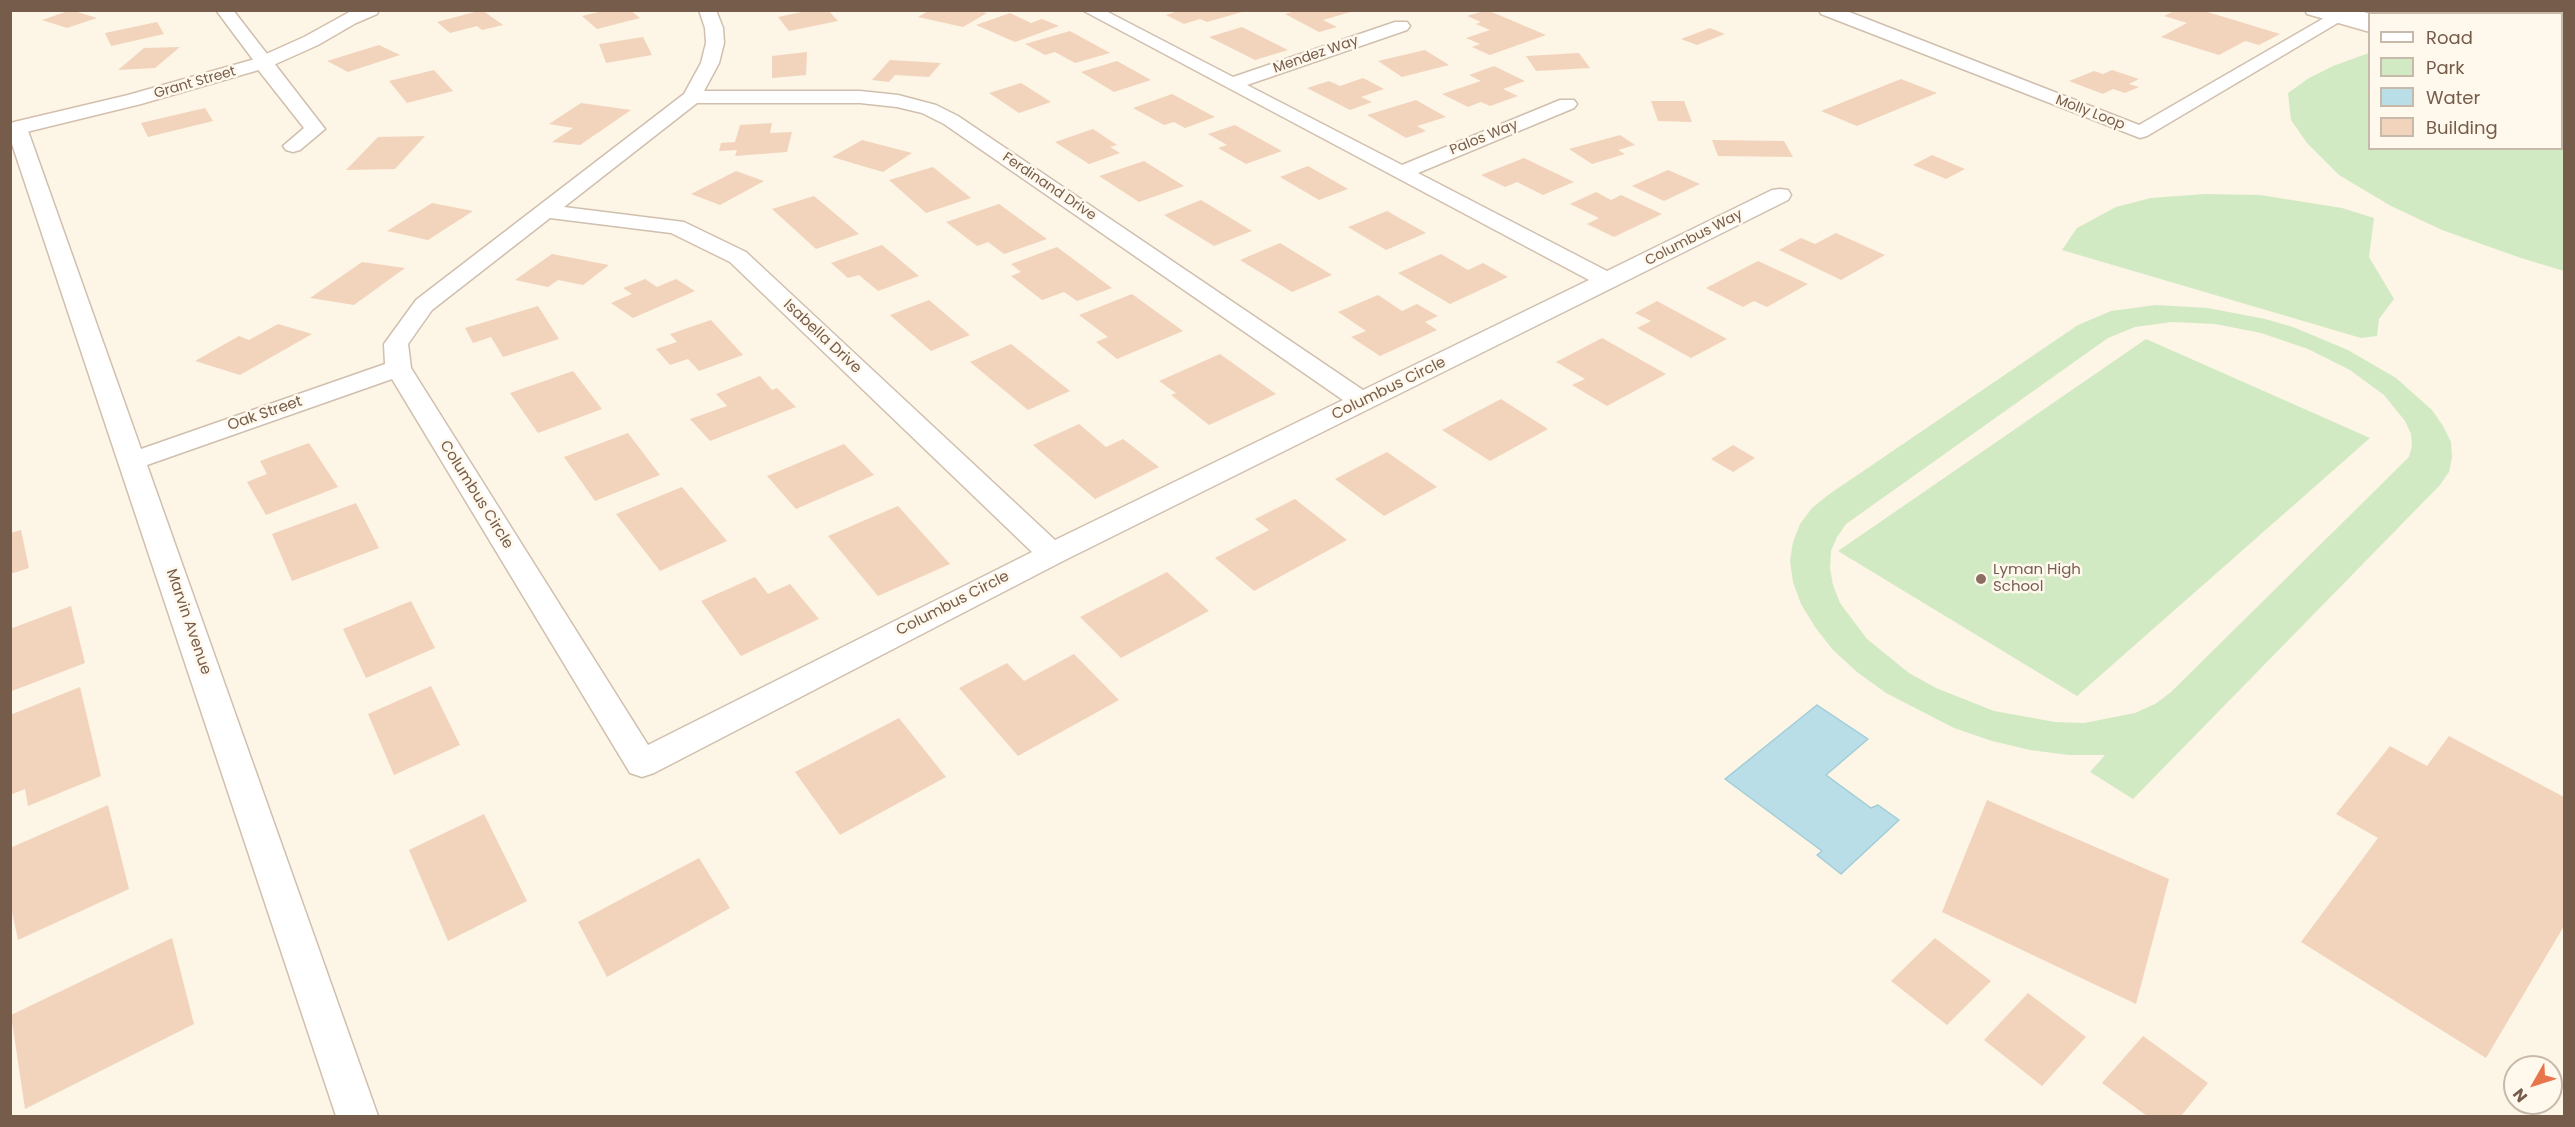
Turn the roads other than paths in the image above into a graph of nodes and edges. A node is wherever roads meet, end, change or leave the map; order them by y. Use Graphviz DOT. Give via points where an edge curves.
graph roads {
  1 [pos="224,10"];
  2 [pos="370,10"];
  3 [pos="1827,10"];
  4 [pos="2314,10"];
  5 [pos="1097,11"];
  6 [pos="715,12"];
  7 [pos="2337,14"];
  8 [pos="2368,20"];
  9 [pos="2368,25"];
  10 [pos="1401,26"];
  11 [pos="263,62"];
  12 [pos="1232,84"];
  13 [pos="692,97"];
  14 [pos="1567,104"];
  15 [pos="14,129"];
  16 [pos="293,146"];
  17 [pos="1402,172"];
  18 [pos="1780,195"];
  19 [pos="546,211"];
  20 [pos="1608,281"];
  21 [pos="398,368"];
  22 [pos="1363,402"];
  23 [pos="132,461"];
  24 [pos="1052,554"];
  25 [pos="357,1116"];
  1 -- 11 [label="street"];
  2 -- 11 [label="street, Grant Street"];
  3 -- 7 [label="street, Molly Loop" via="2140,132"];
  4 -- 7 [label="street"];
  5 -- 12 [label="street"];
  6 -- 13 [label="street" via="715,43 710,63"];
  7 -- 8 [label="street"];
  7 -- 9 [label="street"];
  10 -- 12 [label="street, Mendez Way"];
  11 -- 15 [label="street, Grant Street" via="134,100"];
  11 -- 16 [label="street" via="315,129"];
  12 -- 17 [label="street"];
  13 -- 19 [label="street"];
  13 -- 22 [label="street, Ferdinand Drive" via="860,97 929,109 951,120"];
  14 -- 17 [label="street, Palos Way"];
  15 -- 23 [label="street, Marvin Avenue"];
  17 -- 20 [label="street"];
  18 -- 20 [label="street, Columbus Way"];
  19 -- 21 [label="street" via="424,305 396,344"];
  19 -- 24 [label="street, Isabella Drive" via="676,227 738,257"];
  20 -- 22 [label="street, Columbus Circle"];
  21 -- 23 [label="street, Oak Street"];
  21 -- 24 [label="street, Columbus Circle" via="642,764"];
  22 -- 24 [label="street, Columbus Circle"];
  23 -- 25 [label="street, Marvin Avenue"];
}
